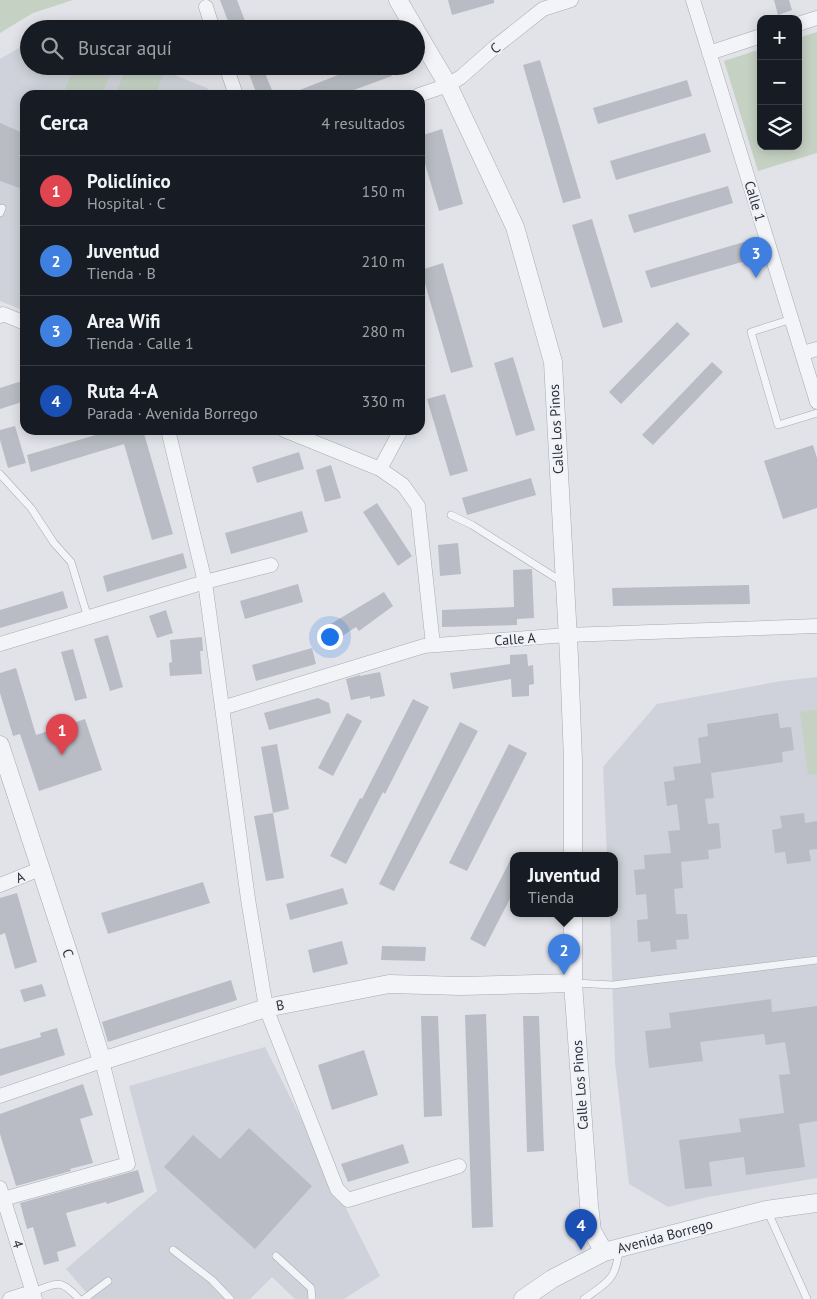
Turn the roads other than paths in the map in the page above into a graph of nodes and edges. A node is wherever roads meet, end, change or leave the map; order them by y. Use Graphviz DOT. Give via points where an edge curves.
graph roads {
  1 [pos="398,0"];
  2 [pos="571,0"];
  3 [pos="692,0"];
  4 [pos="206,7"];
  5 [pos="817,18"];
  6 [pos="210,20"];
  7 [pos="410,20"];
  8 [pos="802,23"];
  9 [pos="757,37"];
  10 [pos="425,45"];
  11 [pos="709,53"];
  12 [pos="229,75"];
  13 [pos="448,85"];
  14 [pos="234,90"];
  15 [pos="425,93"];
  16 [pos="1,314"];
  17 [pos="792,319"];
  18 [pos="20,321"];
  19 [pos="817,349"];
  20 [pos="803,353"];
  21 [pos="817,402"];
  22 [pos="817,413"];
  23 [pos="169,435"];
  24 [pos="296,435"];
  25 [pos="397,435"];
  26 [pos="380,469"];
  27 [pos="0,474"];
  28 [pos="451,515"];
  29 [pos="271,565"];
  30 [pos="205,582"];
  31 [pos="564,583"];
  32 [pos="88,618"];
  33 [pos="817,626"];
  34 [pos="567,635"];
  35 [pos="0,644"];
  36 [pos="434,645"];
  37 [pos="222,708"];
  38 [pos="0,745"];
  39 [pos="6,782"];
  40 [pos="573,852"];
  41 [pos="40,869"];
  42 [pos="0,885"];
  43 [pos="573,917"];
  44 [pos="817,960"];
  45 [pos="573,983"];
  46 [pos="266,1008"];
  47 [pos="102,1061"];
  48 [pos="0,1096"];
  49 [pos="459,1166"];
  50 [pos="2,1194"];
  51 [pos="817,1202"];
  52 [pos="766,1210"];
  53 [pos="5,1218"];
  54 [pos="173,1250"];
  55 [pos="611,1250"];
  56 [pos="276,1256"];
  57 [pos="108,1280"];
  58 [pos="34,1295"];
  59 [pos="10,1299"];
  60 [pos="79,1299"];
  61 [pos="84,1299"];
  62 [pos="230,1299"];
  63 [pos="312,1299"];
  64 [pos="523,1299"];
  65 [pos="584,1299"];
  66 [pos="807,1299"];
  1 -- 7 [label="street, Calle Los Pinos"];
  2 -- 13 [label="street, C" via="543,9"];
  3 -- 11 [label="street, Calle 1"];
  4 -- 6 [label="street"];
  5 -- 8 [label="street"];
  9 -- 11 [label="street"];
  10 -- 13 [label="street, Calle Los Pinos"];
  11 -- 17 [label="street, Calle 1"];
  12 -- 14 [label="street"];
  13 -- 15 [label="street, C"];
  13 -- 31 [label="street, Calle Los Pinos" via="515,227 553,362"];
  16 -- 18 [label="street"];
  17 -- 20 [label="street, Calle 1"];
  17 -- 22 [label="lane" via="751,332 778,425"];
  19 -- 20 [label="street"];
  20 -- 21 [label="street, Calle 1"];
  23 -- 30 [label="street"];
  24 -- 26 [label="street"];
  25 -- 26 [label="street"];
  26 -- 36 [label="street" via="402,486 418,506"];
  27 -- 32 [label="lane" via="31,508 58,549 71,562"];
  28 -- 31 [label="lane"];
  29 -- 30 [label="street"];
  30 -- 32 [label="street"];
  30 -- 37 [label="street"];
  31 -- 34 [label="street, Calle Los Pinos"];
  32 -- 35 [label="street"];
  33 -- 34 [label="street, Calle A"];
  34 -- 36 [label="street, Calle A"];
  34 -- 40 [label="street, Calle Los Pinos" via="573,760"];
  36 -- 37 [label="street, Calle A"];
  37 -- 46 [label="street"];
  38 -- 39 [label="street, C"];
  39 -- 41 [label="street, C"];
  41 -- 42 [label="street, A"];
  41 -- 47 [label="street, C"];
  43 -- 45 [label="street, Calle Los Pinos"];
  44 -- 45 [label="lane" via="613,985"];
  45 -- 46 [label="street, B" via="389,984"];
  45 -- 55 [label="street, Calle Los Pinos" via="592,1231"];
  46 -- 47 [label="street, B"];
  46 -- 49 [label="street" via="337,1189 348,1200"];
  47 -- 48 [label="street, B"];
  47 -- 50 [label="street, C" via="128,1164"];
  50 -- 53 [label="street, 4"];
  51 -- 52 [label="street, Avenida Borrego"];
  52 -- 55 [label="street, Avenida Borrego"];
  52 -- 66 [label="lane"];
  53 -- 58 [label="street, 4"];
  54 -- 62 [label="lane" via="212,1280"];
  55 -- 64 [label="street, Avenida Borrego" via="552,1279"];
  55 -- 65 [label="lane" via="618,1264 615,1274"];
  56 -- 63 [label="lane" via="311,1288"];
  57 -- 61 [label="lane"];
  58 -- 59 [label="street"];
  58 -- 60 [label="lane" via="60,1284 68,1286"];
}
